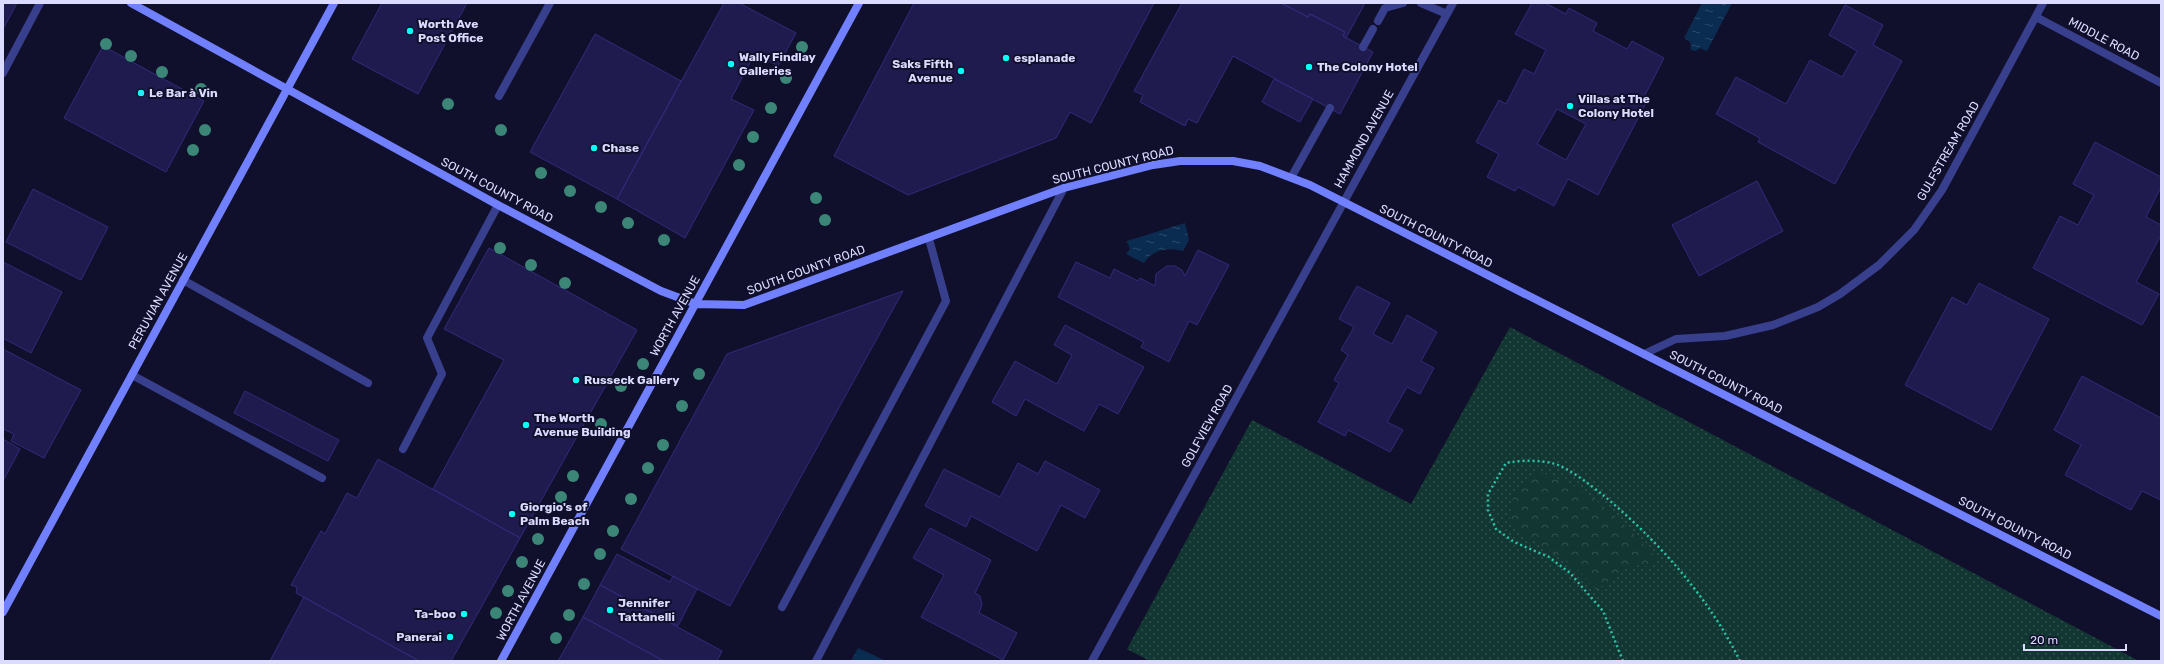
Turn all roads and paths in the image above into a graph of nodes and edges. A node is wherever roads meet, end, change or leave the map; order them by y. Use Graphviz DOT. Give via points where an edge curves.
graph roads {
  1 [pos="40,3"];
  2 [pos="131,3"];
  3 [pos="334,3"];
  4 [pos="550,3"];
  5 [pos="859,3"];
  6 [pos="1403,3"];
  7 [pos="1421,3"];
  8 [pos="1453,3"];
  9 [pos="2043,3"];
  10 [pos="1446,14"];
  11 [pos="2036,17"];
  12 [pos="1378,21"];
  13 [pos="1373,29"];
  14 [pos="1363,47"];
  15 [pos="3,73"];
  16 [pos="2161,83"];
  17 [pos="287,89"];
  18 [pos="499,96"];
  19 [pos="1330,108"];
  20 [pos="1292,176"];
  21 [pos="1064,188"];
  22 [pos="1343,203"];
  23 [pos="498,205"];
  24 [pos="929,239"];
  25 [pos="183,280"];
  26 [pos="696,304"];
  27 [pos="1644,354"];
  28 [pos="132,375"];
  29 [pos="368,382"];
  30 [pos="403,449"];
  31 [pos="322,478"];
  32 [pos="782,607"];
  33 [pos="3,612"];
  34 [pos="2161,616"];
  35 [pos="501,661"];
  36 [pos="816,661"];
  37 [pos="1092,661"];
  38 [pos="1623,661"];
  39 [pos="1740,661"];
  1 -- 15 [label="street"];
  2 -- 17 [label="main road, SOUTH COUNTY ROAD"];
  3 -- 17 [label="main road, PERUVIAN AVENUE"];
  4 -- 18 [label="street"];
  5 -- 26 [label="main road, WORTH AVENUE"];
  6 -- 12 [label="street" via="1385,8"];
  7 -- 10 [label="street"];
  8 -- 10 [label="street, HAMMOND AVENUE"];
  9 -- 11 [label="street, GULFSTREAM ROAD"];
  10 -- 22 [label="street, HAMMOND AVENUE"];
  11 -- 16 [label="street, MIDDLE ROAD"];
  11 -- 27 [label="street, GULFSTREAM ROAD" via="1942,190 1914,230 1879,265 1818,307 1773,325 1725,336 1676,339"];
  13 -- 14 [label="street"];
  17 -- 23 [label="main road, SOUTH COUNTY ROAD"];
  17 -- 25 [label="main road, PERUVIAN AVENUE"];
  19 -- 20 [label="street"];
  20 -- 21 [label="main road, SOUTH COUNTY ROAD" via="1234,161 1180,160"];
  20 -- 22 [label="main road, SOUTH COUNTY ROAD"];
  21 -- 24 [label="main road, SOUTH COUNTY ROAD"];
  21 -- 36 [label="street"];
  22 -- 27 [label="main road, SOUTH COUNTY ROAD"];
  22 -- 37 [label="street, GOLFVIEW ROAD"];
  23 -- 26 [label="main road, SOUTH COUNTY ROAD" via="661,291"];
  23 -- 30 [label="street" via="427,338 442,374"];
  24 -- 26 [label="main road, SOUTH COUNTY ROAD" via="744,305"];
  24 -- 32 [label="street" via="946,300"];
  25 -- 28 [label="main road, PERUVIAN AVENUE"];
  25 -- 29 [label="street"];
  26 -- 35 [label="main road, WORTH AVENUE"];
  27 -- 34 [label="main road, SOUTH COUNTY ROAD"];
  28 -- 31 [label="street"];
  28 -- 33 [label="main road, PERUVIAN AVENUE"];
  38 -- 39 [label="path" via="1603,611 1570,573 1549,557 1514,542 1496,529 1488,510 1488,494 1506,463 1520,460 1553,463 1586,481 1636,523 1683,574 1728,636"];
}
